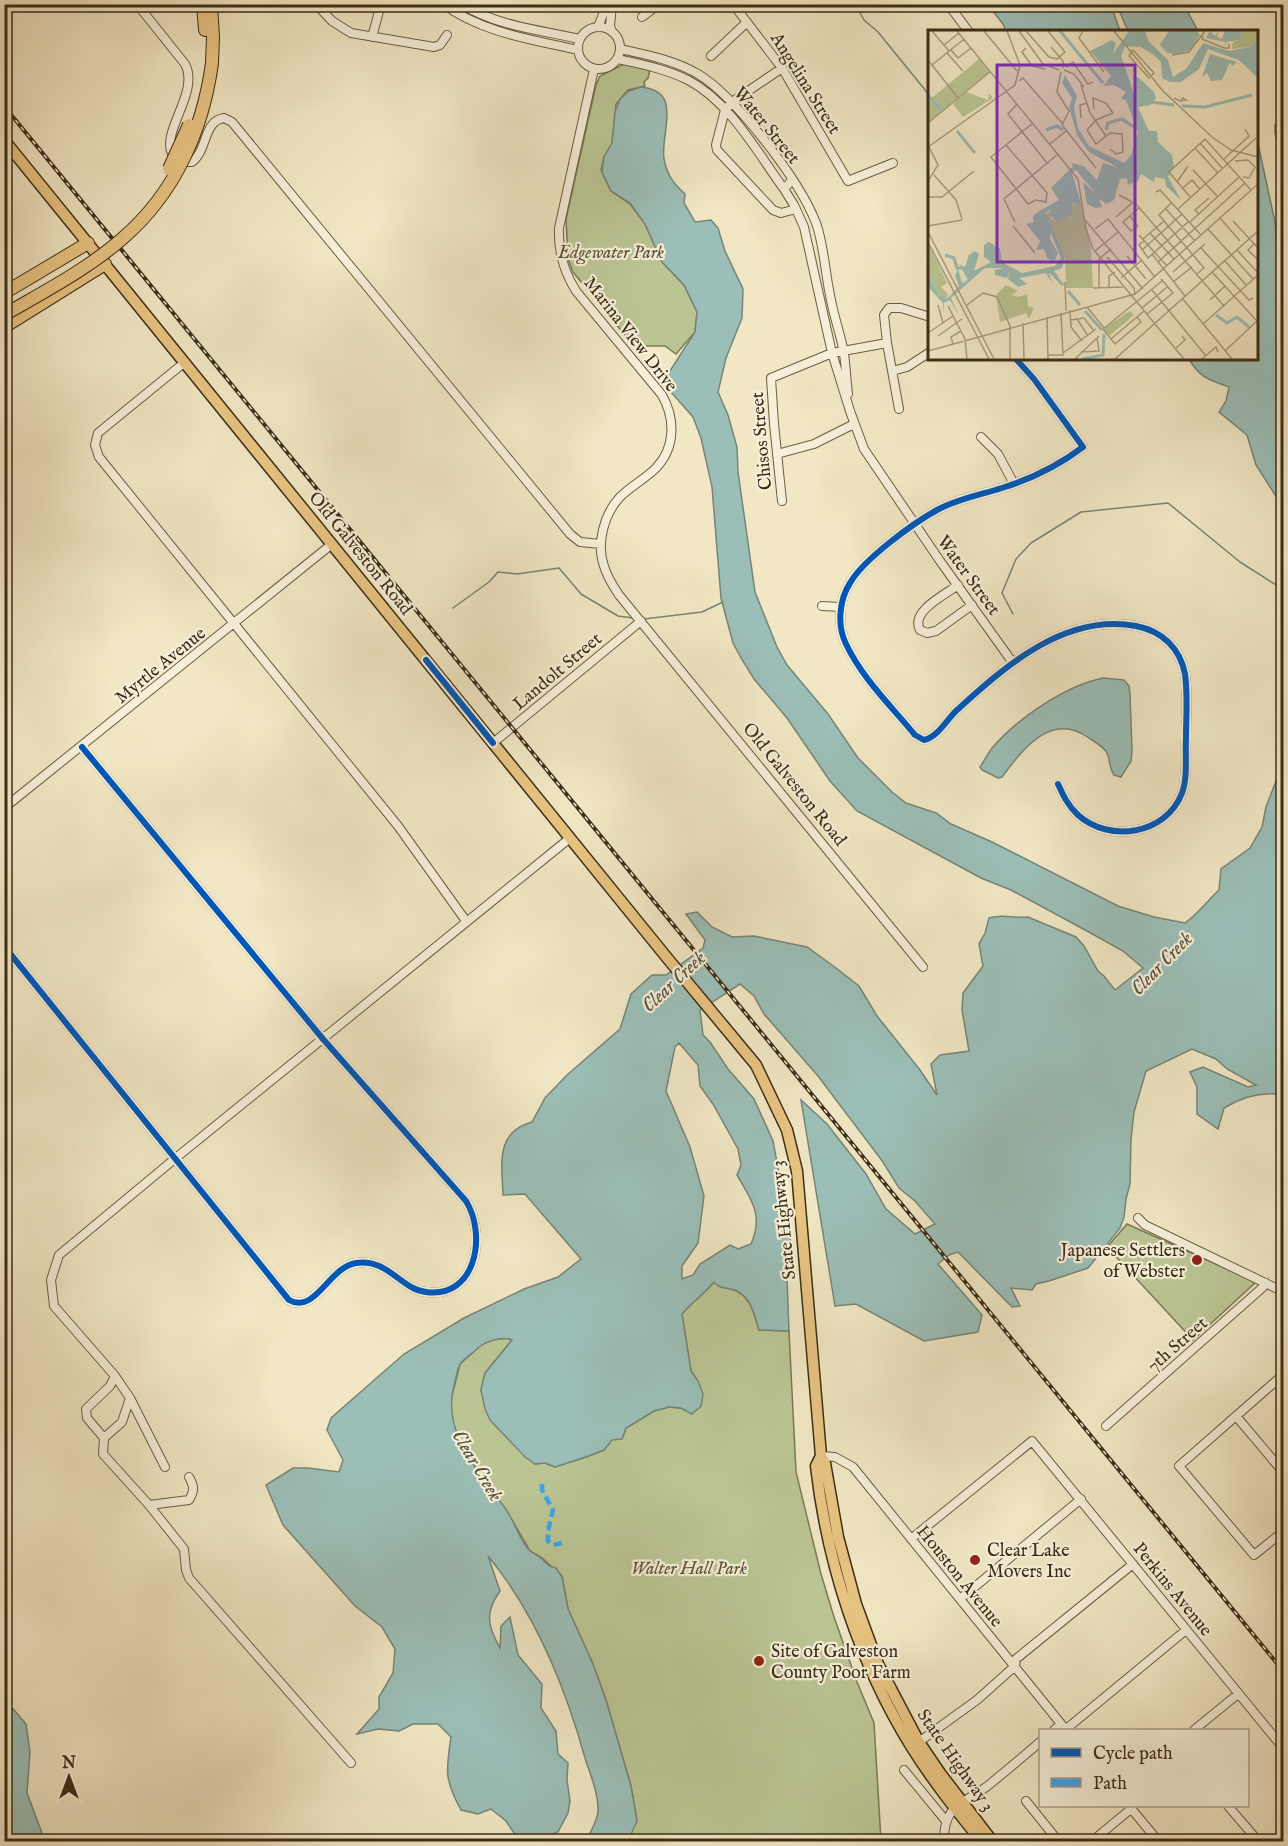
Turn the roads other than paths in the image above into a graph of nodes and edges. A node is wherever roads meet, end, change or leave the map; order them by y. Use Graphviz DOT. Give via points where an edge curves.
graph roads {
  1 [pos="137,4"];
  2 [pos="203,4"];
  3 [pos="211,4"];
  4 [pos="316,4"];
  5 [pos="381,4"];
  6 [pos="443,4"];
  7 [pos="461,4"];
  8 [pos="607,4"];
  9 [pos="612,4"];
  10 [pos="659,4"];
  11 [pos="733,4"];
  12 [pos="948,4"];
  13 [pos="642,17"];
  14 [pos="747,22"];
  15 [pos="598,27"];
  16 [pos="527,28"];
  17 [pos="968,30"];
  18 [pos="612,32"];
  19 [pos="447,34"];
  20 [pos="372,37"];
  21 [pos="525,38"];
  22 [pos="580,39"];
  23 [pos="620,49"];
  24 [pos="578,50"];
  25 [pos="711,56"];
  26 [pos="208,58"];
  27 [pos="617,58"];
  28 [pos="782,68"];
  29 [pos="594,69"];
  30 [pos="732,102"];
  31 [pos="725,110"];
  32 [pos="4,140"];
  33 [pos="893,162"];
  34 [pos="792,180"];
  35 [pos="784,189"];
  36 [pos="796,208"];
  37 [pos="88,243"];
  38 [pos="105,264"];
  39 [pos="8,291"];
  40 [pos="4,306"];
  41 [pos="30,312"];
  42 [pos="4,315"];
  43 [pos="928,316"];
  44 [pos="4,327"];
  45 [pos="887,344"];
  46 [pos="844,351"];
  47 [pos="832,353"];
  48 [pos="928,353"];
  49 [pos="1017,360"];
  50 [pos="184,362"];
  51 [pos="892,371"];
  52 [pos="900,409"];
  53 [pos="850,411"];
  54 [pos="854,424"];
  55 [pos="981,437"];
  56 [pos="777,454"];
  57 [pos="1014,484"];
  58 [pos="782,501"];
  59 [pos="915,524"];
  60 [pos="332,544"];
  61 [pos="601,544"];
  62 [pos="958,585"];
  63 [pos="972,605"];
  64 [pos="822,606"];
  65 [pos="841,607"];
  66 [pos="641,621"];
  67 [pos="235,624"];
  68 [pos="1013,663"];
  69 [pos="493,743"];
  70 [pos="82,747"];
  71 [pos="1058,784"];
  72 [pos="4,808"];
  73 [pos="570,838"];
  74 [pos="466,921"];
  75 [pos="4,945"];
  76 [pos="923,967"];
  77 [pos="691,987"];
  78 [pos="323,1039"];
  79 [pos="177,1157"];
  80 [pos="1138,1218"];
  81 [pos="1266,1283"];
  82 [pos="1284,1292"];
  83 [pos="1284,1374"];
  84 [pos="115,1376"];
  85 [pos="130,1398"];
  86 [pos="1236,1416"];
  87 [pos="1106,1426"];
  88 [pos="104,1438"];
  89 [pos="821,1456"];
  90 [pos="165,1467"];
  91 [pos="1284,1473"];
  92 [pos="189,1477"];
  93 [pos="1081,1499"];
  94 [pos="149,1505"];
  95 [pos="1284,1532"];
  96 [pos="911,1539"];
  97 [pos="1133,1564"];
  98 [pos="960,1599"];
  99 [pos="1186,1630"];
  100 [pos="1015,1666"];
  101 [pos="1238,1694"];
  102 [pos="1064,1728"];
  103 [pos="1196,1729"];
  104 [pos="915,1744"];
  105 [pos="1039,1744"];
  106 [pos="1284,1749"];
  107 [pos="351,1763"];
  108 [pos="904,1770"];
  109 [pos="1026,1801"];
  110 [pos="958,1805"];
  111 [pos="1130,1807"];
  112 [pos="1229,1807"];
  113 [pos="946,1821"];
  114 [pos="944,1842"];
  115 [pos="982,1842"];
  116 [pos="993,1842"];
  117 [pos="1059,1842"];
  118 [pos="1091,1842"];
  119 [pos="1159,1842"];
  120 [pos="1259,1842"];
  1 -- 61 [label="street" via="189,71 169,142 172,154 192,162 201,153 215,121 224,118 232,122 570,534 580,542"];
  2 -- 26 [label="highway"];
  3 -- 26 [label="highway"];
  4 -- 20 [label="street" via="342,28"];
  5 -- 20 [label="street"];
  6 -- 21 [label="street" via="468,21"];
  7 -- 16 [label="street"];
  8 -- 15 [label="street"];
  9 -- 18 [label="street"];
  10 -- 13 [label="street"];
  11 -- 14 [label="street, Angelina Street"];
  12 -- 17 [label="street"];
  14 -- 25 [label="street"];
  14 -- 28 [label="street, Angelina Street"];
  15 -- 18 [label="street"];
  15 -- 22 [label="street"];
  16 -- 21 [label="street"];
  16 -- 22 [label="street"];
  18 -- 23 [label="street"];
  19 -- 20 [label="street" via="434,47"];
  21 -- 24 [label="street"];
  22 -- 24 [label="street"];
  23 -- 27 [label="street"];
  23 -- 30 [label="street, Water Street" via="682,66 714,85"];
  24 -- 29 [label="street" via="585,64"];
  26 -- 40 [label="highway, bridge" via="187,132 146,202 100,246"];
  26 -- 42 [label="highway, bridge" via="203,110 189,149 148,212 96,259"];
  27 -- 29 [label="street" via="607,67"];
  27 -- 31 [label="street, Water Street" via="688,80"];
  28 -- 30 [label="street"];
  28 -- 33 [label="street, Angelina Street" via="848,181"];
  29 -- 61 [label="street, Marina View Drive" via="559,228 561,253 576,291 662,395 672,427 670,442 656,468 612,507"];
  30 -- 31 [label="street"];
  30 -- 34 [label="street, Water Street"];
  31 -- 35 [label="street, Water Street"];
  31 -- 36 [label="street" via="717,150 773,210 781,213"];
  32 -- 37 [label="main road, Old Galveston Road"];
  34 -- 35 [label="street, Water Street"];
  34 -- 46 [label="street, Water Street" via="806,199 816,224"];
  35 -- 36 [label="street, Water Street"];
  36 -- 47 [label="street, Water Street" via="808,243"];
  37 -- 38 [label="main road, Old Galveston Road"];
  37 -- 39 [label="highway"];
  38 -- 41 [label="highway"];
  38 -- 50 [label="main road, Old Galveston Road"];
  39 -- 41 [label="highway" via="22,291"];
  41 -- 44 [label="highway"];
  43 -- 45 [label="street" via="901,308 886,310"];
  45 -- 46 [label="street"];
  45 -- 51 [label="street"];
  46 -- 47 [label="street"];
  46 -- 53 [label="street, Water Street"];
  47 -- 53 [label="street, Water Street"];
  47 -- 56 [label="street, Chisos Street" via="771,378"];
  48 -- 51 [label="street"];
  49 -- 57 [label="street" via="1083,447"];
  50 -- 60 [label="main road, Old Galveston Road"];
  50 -- 67 [label="street" via="99,433 95,444 99,457"];
  51 -- 52 [label="street"];
  53 -- 54 [label="street, Water Street"];
  54 -- 56 [label="street" via="814,444"];
  54 -- 59 [label="street, Water Street" via="874,467"];
  55 -- 57 [label="street" via="998,454"];
  56 -- 58 [label="street, Chisos Street"];
  57 -- 59 [label="street" via="957,501"];
  59 -- 62 [label="street, Water Street"];
  59 -- 65 [label="street" via="863,566 849,583"];
  60 -- 67 [label="street, Myrtle Avenue"];
  60 -- 69 [label="main road, Old Galveston Road"];
  61 -- 66 [label="street, Marina View Drive" via="603,566 610,581"];
  62 -- 63 [label="street, Water Street"];
  62 -- 63 [label="street" via="921,612 920,630 936,631"];
  63 -- 68 [label="street, Water Street"];
  64 -- 65 [label="street"];
  65 -- 68 [label="street" via="845,642 858,665 915,735 924,740"];
  66 -- 69 [label="street, Landolt Street"];
  66 -- 76 [label="street, Old Galveston Road"];
  67 -- 70 [label="street, Myrtle Avenue"];
  67 -- 74 [label="street" via="398,826"];
  68 -- 71 [label="street" via="1049,639 1106,624 1156,632 1170,643 1183,663 1185,777 1182,794 1171,812 1138,831 1113,831 1078,815"];
  69 -- 73 [label="main road, Old Galveston Road"];
  70 -- 72 [label="street, Myrtle Avenue"];
  70 -- 78 [label="street"];
  73 -- 74 [label="street"];
  73 -- 77 [label="main road, Old Galveston Road"];
  74 -- 78 [label="street"];
  75 -- 79 [label="street"];
  77 -- 89 [label="main road, State Highway 3" via="756,1065 787,1130 797,1171"];
  78 -- 79 [label="street"];
  78 -- 79 [label="street" via="470,1208 477,1227 477,1248 458,1284 441,1292 423,1292 379,1266 358,1262 338,1271 310,1301 293,1302"];
  79 -- 84 [label="street" via="59,1255 51,1280 54,1306"];
  80 -- 81 [label="street" via="1145,1225"];
  81 -- 82 [label="street"];
  81 -- 87 [label="street, 7th Street"];
  83 -- 86 [label="street"];
  84 -- 85 [label="street"];
  84 -- 88 [label="street" via="86,1409 87,1418"];
  85 -- 88 [label="street" via="122,1422"];
  85 -- 90 [label="street"];
  86 -- 91 [label="street"];
  86 -- 95 [label="street" via="1179,1466 1254,1555"];
  88 -- 94 [label="street" via="103,1454"];
  89 -- 96 [label="street, Houston Avenue" via="835,1457 853,1467"];
  89 -- 104 [label="main road, State Highway 3" via="856,1604 878,1664"];
  92 -- 94 [label="street" via="194,1486 189,1500"];
  93 -- 96 [label="street, Perkins Avenue" via="1032,1440"];
  93 -- 97 [label="street, Perkins Avenue"];
  93 -- 98 [label="street"];
  94 -- 107 [label="street" via="184,1549 189,1578"];
  96 -- 98 [label="street, Houston Avenue"];
  97 -- 99 [label="street, Perkins Avenue"];
  97 -- 100 [label="street" via="1016,1659"];
  98 -- 100 [label="street, Houston Avenue"];
  99 -- 101 [label="street, Perkins Avenue"];
  99 -- 102 [label="street"];
  100 -- 102 [label="street, Houston Avenue"];
  100 -- 104 [label="street" via="977,1700"];
  101 -- 103 [label="street"];
  101 -- 106 [label="street, Perkins Avenue"];
  104 -- 110 [label="main road, State Highway 3"];
  105 -- 110 [label="street"];
  108 -- 113 [label="street"];
  109 -- 117 [label="street"];
  110 -- 113 [label="street"];
  110 -- 115 [label="main road, State Highway 3"];
  110 -- 116 [label="main road, State Highway 3"];
  111 -- 118 [label="street"];
  111 -- 119 [label="street"];
  112 -- 120 [label="street"];
  113 -- 114 [label="street"];
}
